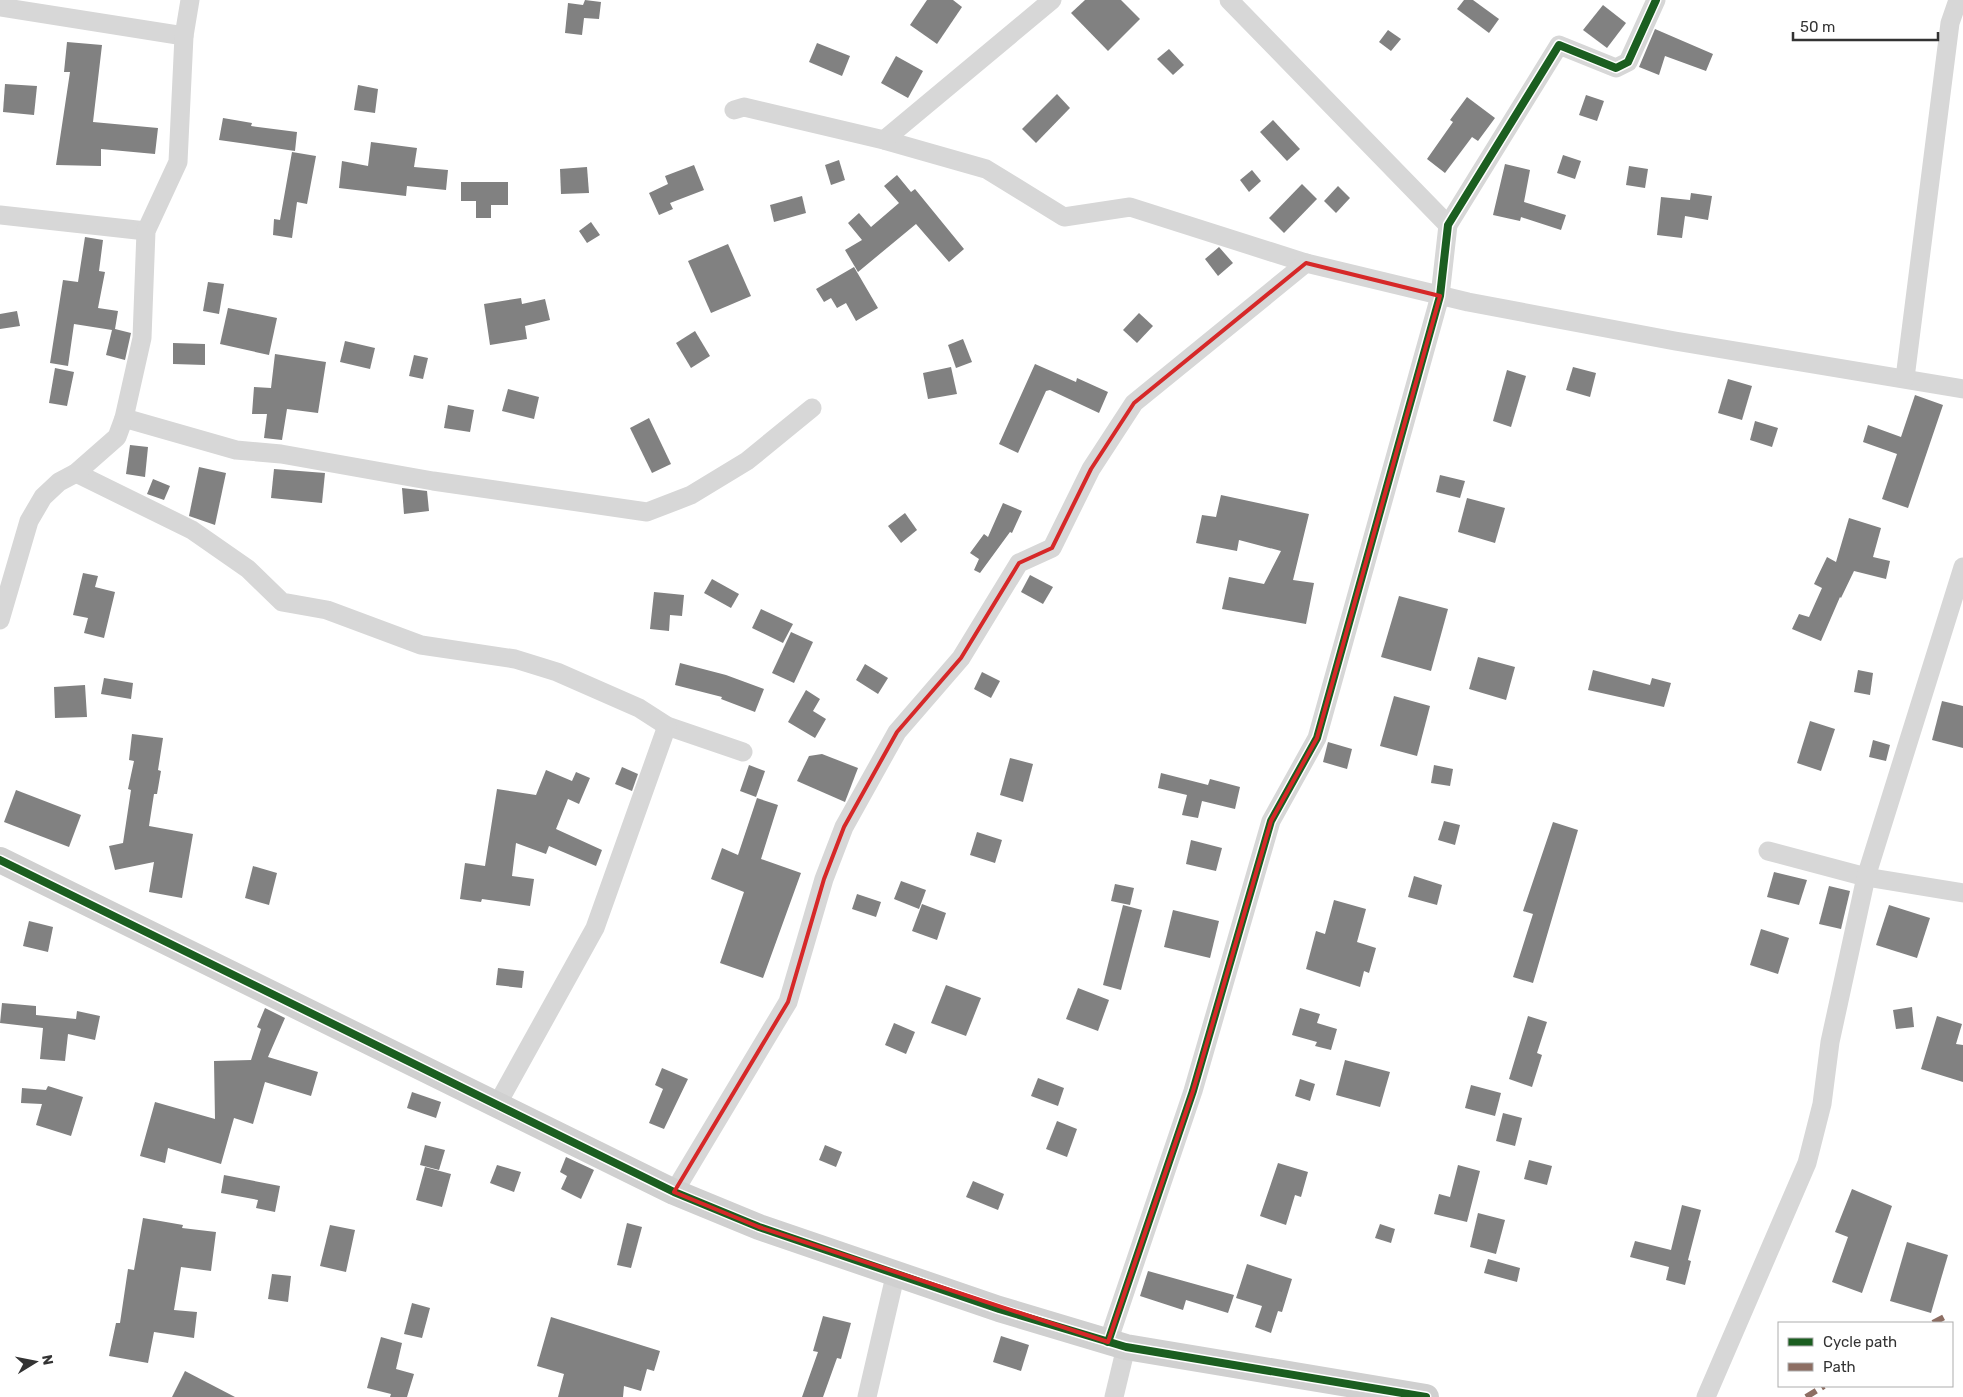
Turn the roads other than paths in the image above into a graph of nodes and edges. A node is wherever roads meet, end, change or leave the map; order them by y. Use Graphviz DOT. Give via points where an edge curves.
graph roads {
  1 [pos="190,0"];
  2 [pos="1052,0"];
  3 [pos="1229,0"];
  4 [pos="1656,0"];
  5 [pos="1958,0"];
  6 [pos="0,7"];
  7 [pos="184,36"];
  8 [pos="734,110"];
  9 [pos="884,140"];
  10 [pos="0,215"];
  11 [pos="1448,225"];
  12 [pos="146,231"];
  13 [pos="1306,263"];
  14 [pos="1440,296"];
  15 [pos="1905,378"];
  16 [pos="1963,389"];
  17 [pos="812,408"];
  18 [pos="124,418"];
  19 [pos="76,473"];
  20 [pos="1963,566"];
  21 [pos="0,620"];
  22 [pos="667,726"];
  23 [pos="743,752"];
  24 [pos="1768,851"];
  25 [pos="0,860"];
  26 [pos="1866,878"];
  27 [pos="1963,893"];
  28 [pos="498,1103"];
  29 [pos="674,1192"];
  30 [pos="896,1272"];
  31 [pos="1117,1345"];
  32 [pos="867,1397"];
  33 [pos="1114,1397"];
  34 [pos="1426,1397"];
  35 [pos="1706,1397"];
  1 -- 7 [label="street"];
  2 -- 9 [label="street"];
  3 -- 11 [label="street"];
  4 -- 11 [label="street" via="1628,62 1616,68 1559,45"];
  5 -- 15 [label="street" via="1950,23"];
  6 -- 7 [label="street"];
  7 -- 12 [label="street" via="178,162"];
  8 -- 9 [label="street" via="744,107"];
  9 -- 13 [label="street" via="986,169 1064,217 1130,207"];
  10 -- 12 [label="street"];
  11 -- 14 [label="street"];
  12 -- 18 [label="street" via="142,338"];
  13 -- 14 [label="street"];
  13 -- 29 [label="street" via="1134,403 1091,470 1052,548 1019,563 961,658 897,732 844,826 824,879 788,1002"];
  14 -- 15 [label="street" via="1675,341"];
  14 -- 31 [label="street" via="1317,738 1271,821"];
  15 -- 16 [label="street"];
  17 -- 18 [label="street" via="747,461 691,495 647,512 432,481 281,454 236,450"];
  18 -- 19 [label="street" via="117,437"];
  19 -- 21 [label="street" via="59,482 43,497 29,521"];
  19 -- 22 [label="street" via="192,530 248,569 282,602 327,610 421,645 515,659 557,672 639,708"];
  20 -- 26 [label="street"];
  22 -- 23 [label="street"];
  22 -- 28 [label="street" via="595,928"];
  24 -- 26 [label="street"];
  25 -- 28 [label="street"];
  26 -- 27 [label="street"];
  26 -- 35 [label="street" via="1830,1042 1822,1104 1807,1163"];
  28 -- 29 [label="street"];
  29 -- 30 [label="street" via="759,1227"];
  30 -- 31 [label="street" via="999,1309"];
  30 -- 32 [label="street"];
  31 -- 33 [label="street"];
  31 -- 34 [label="street"];
}
